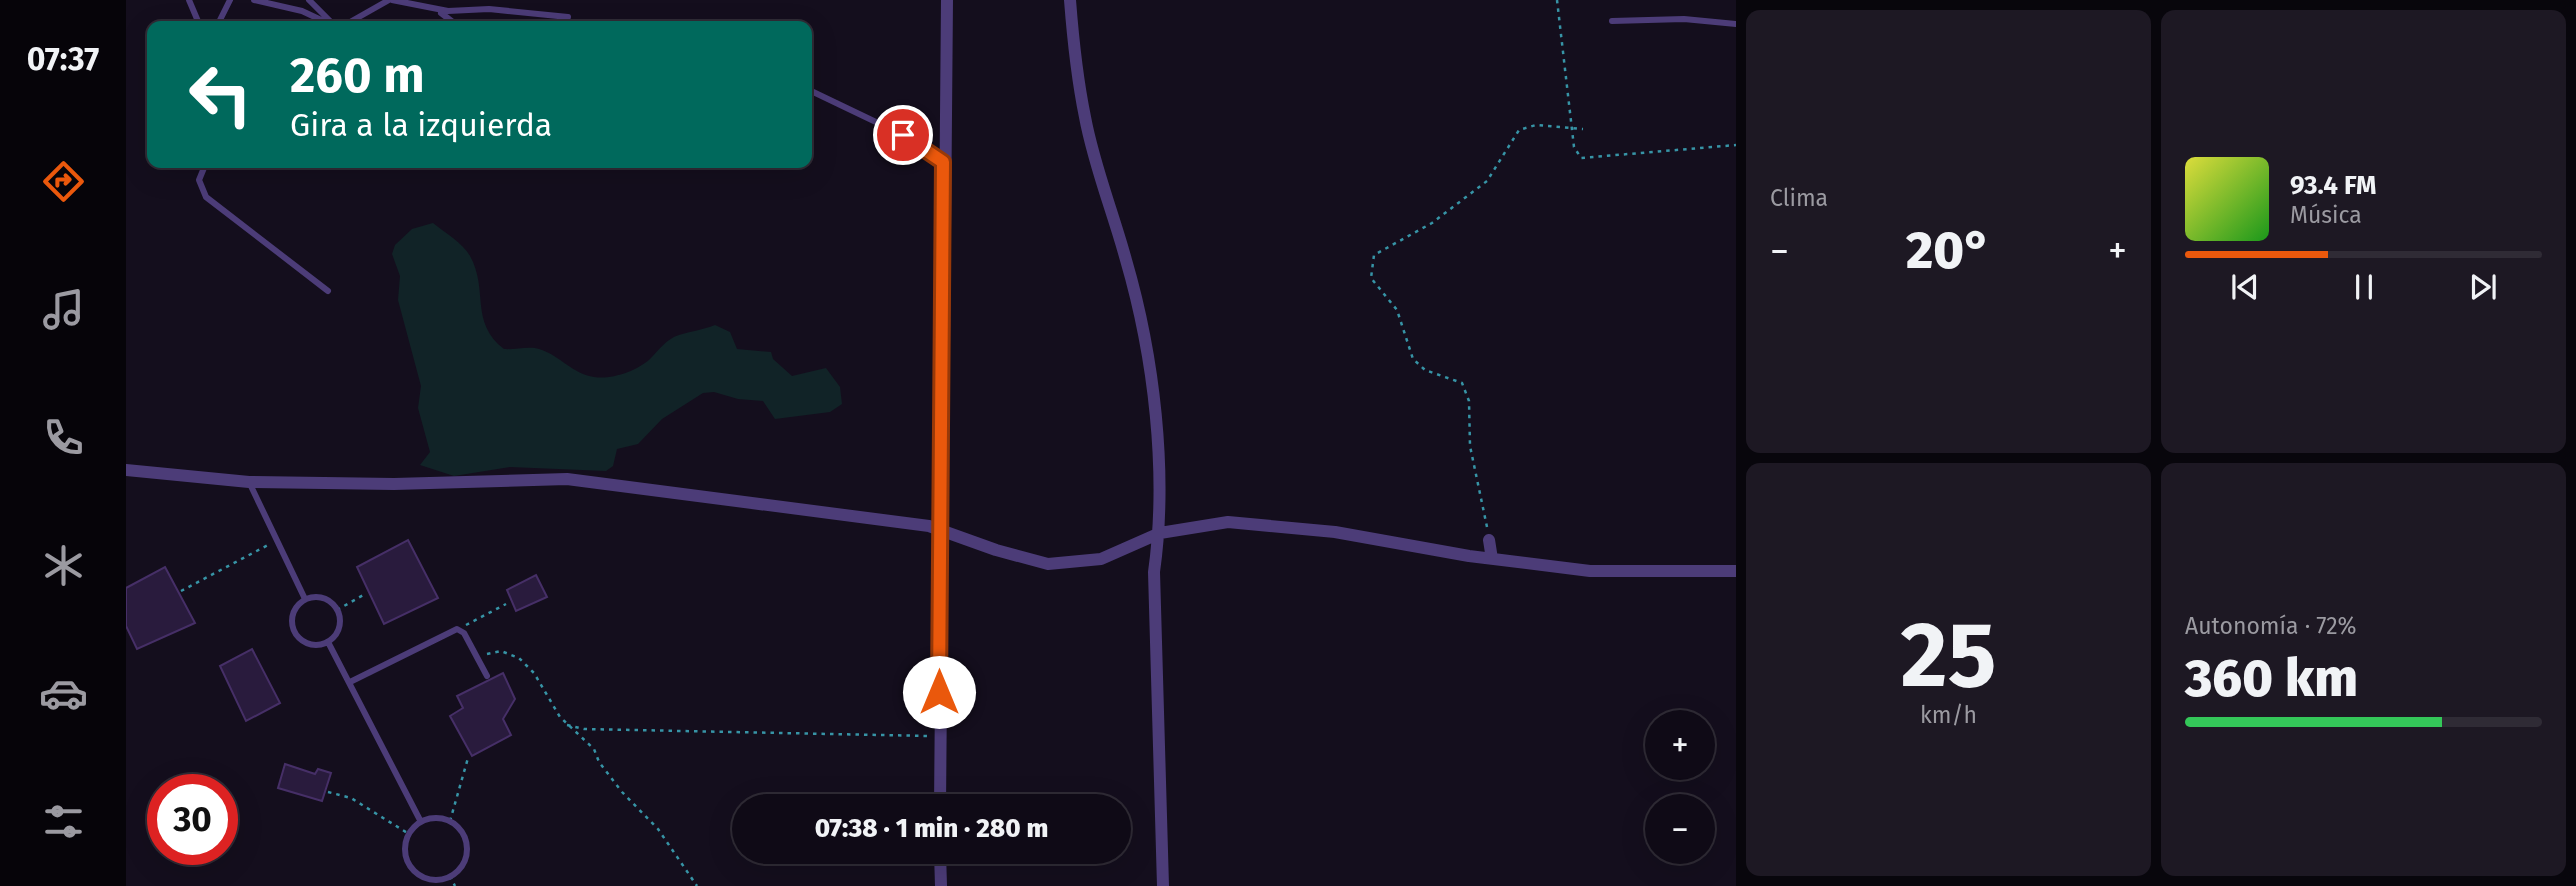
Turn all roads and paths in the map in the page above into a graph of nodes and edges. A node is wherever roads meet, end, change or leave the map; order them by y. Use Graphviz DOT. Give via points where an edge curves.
graph roads {
  1 [pos="189,0"];
  2 [pos="230,0"];
  3 [pos="254,0"];
  4 [pos="309,0"];
  5 [pos="390,0"];
  6 [pos="947,0"];
  7 [pos="1070,0"];
  8 [pos="1558,0"];
  9 [pos="433,8"];
  10 [pos="568,17"];
  11 [pos="198,21"];
  12 [pos="220,21"];
  13 [pos="324,21"];
  14 [pos="330,21"];
  15 [pos="353,21"];
  16 [pos="451,21"];
  17 [pos="1612,21"];
  18 [pos="1736,24"];
  19 [pos="812,91"];
  20 [pos="1572,127"];
  21 [pos="1583,129"];
  22 [pos="1736,145"];
  23 [pos="943,162"];
  24 [pos="204,168"];
  25 [pos="328,291"];
  26 [pos="126,470"];
  27 [pos="249,482"];
  28 [pos="942,531"];
  29 [pos="1160,533"];
  30 [pos="277,540"];
  31 [pos="1489,540"];
  32 [pos="1492,559"];
  33 [pos="1736,572"];
  34 [pos="181,591"];
  35 [pos="365,594"];
  36 [pos="305,600"];
  37 [pos="506,604"];
  38 [pos="337,610"];
  39 [pos="457,629"];
  40 [pos="328,642"];
  41 [pos="478,659"];
  42 [pos="487,676"];
  43 [pos="350,682"];
  44 [pos="567,725"];
  45 [pos="940,735"];
  46 [pos="468,758"];
  47 [pos="328,792"];
  48 [pos="940,794"];
  49 [pos="450,821"];
  50 [pos="421,822"];
  51 [pos="409,834"];
  52 [pos="940,864"];
  53 [pos="450,876"];
  54 [pos="455,886"];
  55 [pos="697,886"];
  56 [pos="941,886"];
  57 [pos="1163,886"];
  1 -- 11 [label="lane"];
  2 -- 12 [label="lane"];
  3 -- 13 [label="lane"];
  4 -- 14 [label="lane"];
  5 -- 9 [label="lane"];
  5 -- 15 [label="lane"];
  6 -- 23 [label="street"];
  7 -- 29 [label="street" via="1085,117 1144,332 1156,437"];
  8 -- 20 [label="path"];
  9 -- 10 [label="lane"];
  9 -- 16 [label="lane"];
  17 -- 18 [label="lane" via="1684,19"];
  19 -- 23 [label="lane" via="903,135"];
  20 -- 21 [label="path"];
  20 -- 22 [label="path" via="1574,147 1581,158"];
  20 -- 31 [label="path" via="1536,124 1519,130 1487,181 1432,223 1374,255 1371,264 1371,278 1397,310 1413,359 1425,370 1462,383 1469,401 1470,446"];
  23 -- 28 [label="street"];
  24 -- 25 [label="lane" via="199,180 206,197"];
  26 -- 27 [label="street"];
  27 -- 28 [label="street" via="567,479"];
  27 -- 30 [label="lane"];
  28 -- 29 [label="street" via="1048,564 1101,559"];
  28 -- 45 [label="street"];
  29 -- 32 [label="street" via="1228,522 1252,523"];
  29 -- 57 [label="street" via="1154,572"];
  30 -- 34 [label="path"];
  30 -- 36 [label="lane"];
  31 -- 32 [label="street"];
  32 -- 33 [label="street" via="1590,571"];
  35 -- 38 [label="path"];
  36 -- 38 [label="lane" via="319,597"];
  36 -- 40 [label="lane" via="294,610 295,633 313,645"];
  37 -- 39 [label="path"];
  38 -- 40 [label="lane" via="340,624"];
  39 -- 41 [label="lane"];
  39 -- 43 [label="lane"];
  40 -- 43 [label="lane"];
  41 -- 42 [label="lane"];
  41 -- 44 [label="path" via="500,651 519,658"];
  43 -- 50 [label="lane"];
  44 -- 45 [label="path" via="596,730"];
  44 -- 55 [label="path" via="594,749"];
  45 -- 48 [label="street"];
  46 -- 49 [label="path"];
  47 -- 51 [label="path" via="351,798"];
  49 -- 50 [label="lane" via="432,818"];
  49 -- 53 [label="lane" via="463,834 466,852 460,868"];
  50 -- 51 [label="lane"];
  51 -- 53 [label="lane" via="405,850 412,868 430,879"];
  52 -- 56 [label="street"];
  53 -- 54 [label="path"];
}
